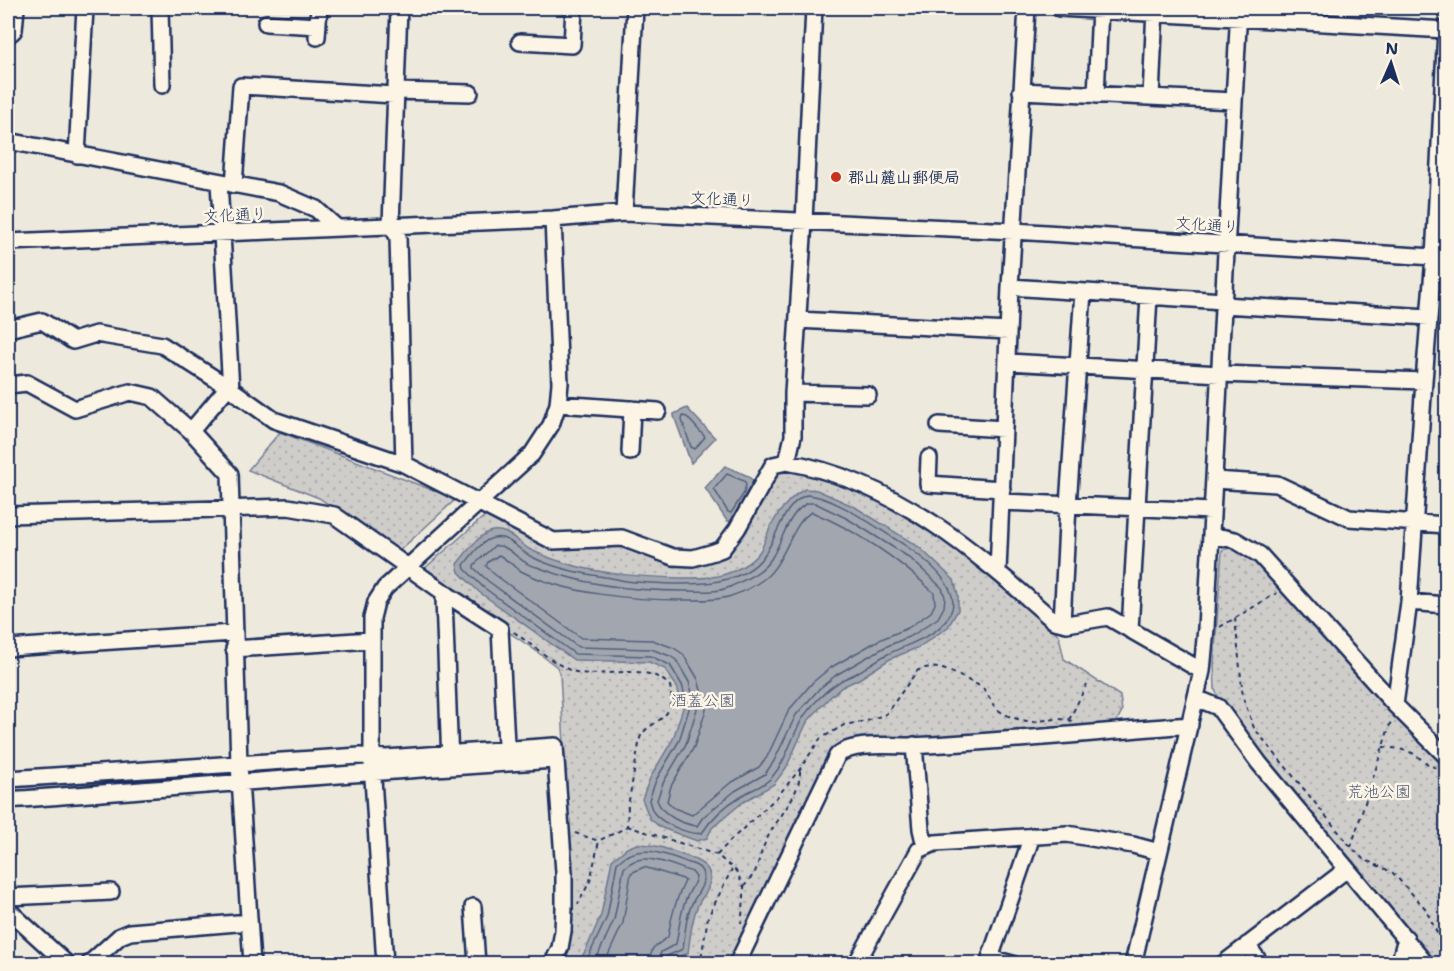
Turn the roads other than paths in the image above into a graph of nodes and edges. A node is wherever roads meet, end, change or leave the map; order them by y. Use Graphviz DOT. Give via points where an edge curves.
graph roads {
  1 [pos="16,8"];
  2 [pos="85,8"];
  3 [pos="160,8"];
  4 [pos="319,8"];
  5 [pos="399,8"];
  6 [pos="574,8"];
  7 [pos="634,8"];
  8 [pos="814,8"];
  9 [pos="1027,8"];
  10 [pos="1059,8"];
  11 [pos="1100,8"];
  12 [pos="1154,10"];
  13 [pos="1239,12"];
  14 [pos="266,23"];
  15 [pos="1446,30"];
  16 [pos="8,33"];
  17 [pos="520,42"];
  18 [pos="162,85"];
  19 [pos="1021,91"];
  20 [pos="394,93"];
  21 [pos="470,93"];
  22 [pos="1445,94"];
  23 [pos="1096,95"];
  24 [pos="1151,97"];
  25 [pos="1234,101"];
  26 [pos="8,141"];
  27 [pos="77,155"];
  28 [pos="226,183"];
  29 [pos="624,213"];
  30 [pos="553,219"];
  31 [pos="804,221"];
  32 [pos="391,225"];
  33 [pos="336,227"];
  34 [pos="1014,231"];
  35 [pos="220,234"];
  36 [pos="8,242"];
  37 [pos="1226,245"];
  38 [pos="1440,259"];
  39 [pos="1010,287"];
  40 [pos="1083,292"];
  41 [pos="1149,296"];
  42 [pos="1223,303"];
  43 [pos="1429,317"];
  44 [pos="798,320"];
  45 [pos="8,329"];
  46 [pos="1008,331"];
  47 [pos="1007,362"];
  48 [pos="1078,366"];
  49 [pos="1145,370"];
  50 [pos="1220,374"];
  51 [pos="1424,381"];
  52 [pos="8,385"];
  53 [pos="229,388"];
  54 [pos="793,393"];
  55 [pos="868,396"];
  56 [pos="558,404"];
  57 [pos="632,409"];
  58 [pos="658,411"];
  59 [pos="939,425"];
  60 [pos="1004,429"];
  61 [pos="191,431"];
  62 [pos="630,452"];
  63 [pos="929,458"];
  64 [pos="788,462"];
  65 [pos="404,464"];
  66 [pos="1214,480"];
  67 [pos="1001,496"];
  68 [pos="480,504"];
  69 [pos="1068,505"];
  70 [pos="231,508"];
  71 [pos="1136,509"];
  72 [pos="1212,511"];
  73 [pos="8,515"];
  74 [pos="1414,523"];
  75 [pos="1446,525"];
  76 [pos="1211,535"];
  77 [pos="407,567"];
  78 [pos="998,571"];
  79 [pos="446,594"];
  80 [pos="1409,602"];
  81 [pos="1446,605"];
  82 [pos="1062,623"];
  83 [pos="1130,630"];
  84 [pos="233,633"];
  85 [pos="371,640"];
  86 [pos="8,648"];
  87 [pos="234,649"];
  88 [pos="1202,671"];
  89 [pos="1196,698"];
  90 [pos="1394,710"];
  91 [pos="1190,725"];
  92 [pos="914,746"];
  93 [pos="506,756"];
  94 [pos="449,760"];
  95 [pos="1446,762"];
  96 [pos="239,764"];
  97 [pos="372,764"];
  98 [pos="126,772"];
  99 [pos="8,779"];
  100 [pos="240,783"];
  101 [pos="128,791"];
  102 [pos="8,800"];
  103 [pos="1032,836"];
  104 [pos="925,846"];
  105 [pos="1159,852"];
  106 [pos="1348,863"];
  107 [pos="111,892"];
  108 [pos="8,897"];
  109 [pos="473,907"];
  110 [pos="8,910"];
  111 [pos="249,922"];
  112 [pos="1406,938"];
  113 [pos="1247,945"];
  114 [pos="989,961"];
  115 [pos="67,963"];
  116 [pos="89,963"];
  117 [pos="252,963"];
  118 [pos="385,963"];
  119 [pos="477,963"];
  120 [pos="552,963"];
  121 [pos="737,963"];
  122 [pos="856,963"];
  123 [pos="1012,963"];
  124 [pos="1133,963"];
  125 [pos="1223,963"];
  126 [pos="1261,963"];
  127 [pos="1399,963"];
  128 [pos="1426,963"];
  1 -- 16 [label="street" via="14,30"];
  2 -- 27 [label="street"];
  3 -- 18 [label="street"];
  4 -- 14 [label="street" via="318,31"];
  5 -- 20 [label="street"];
  6 -- 17 [label="street" via="572,45"];
  7 -- 29 [label="street"];
  8 -- 31 [label="street"];
  9 -- 19 [label="street"];
  10 -- 11 [label="street"];
  11 -- 12 [label="street"];
  11 -- 23 [label="street"];
  12 -- 13 [label="street"];
  12 -- 24 [label="street"];
  13 -- 15 [label="street"];
  13 -- 25 [label="street"];
  15 -- 22 [label="street"];
  19 -- 23 [label="street"];
  19 -- 34 [label="street"];
  20 -- 21 [label="street"];
  20 -- 28 [label="street" via="241,86"];
  20 -- 32 [label="street"];
  22 -- 38 [label="street"];
  23 -- 24 [label="street"];
  24 -- 25 [label="street"];
  25 -- 37 [label="street"];
  26 -- 27 [label="street"];
  27 -- 28 [label="street"];
  28 -- 33 [label="street" via="279,193 316,209"];
  28 -- 35 [label="street"];
  29 -- 30 [label="street, 文化通り"];
  29 -- 31 [label="street, 文化通り"];
  30 -- 32 [label="street, 文化通り"];
  30 -- 56 [label="street"];
  31 -- 34 [label="street, 文化通り"];
  31 -- 44 [label="street"];
  32 -- 33 [label="street, 文化通り"];
  32 -- 65 [label="street" via="398,237"];
  33 -- 35 [label="street, 文化通り"];
  34 -- 37 [label="street, 文化通り"];
  34 -- 39 [label="street"];
  35 -- 36 [label="street, 文化通り"];
  35 -- 53 [label="street"];
  37 -- 38 [label="street, 文化通り"];
  37 -- 42 [label="street"];
  38 -- 43 [label="street"];
  39 -- 40 [label="street"];
  39 -- 46 [label="street"];
  40 -- 41 [label="street"];
  40 -- 48 [label="street"];
  41 -- 42 [label="street"];
  41 -- 49 [label="street"];
  42 -- 43 [label="street"];
  42 -- 50 [label="street"];
  43 -- 51 [label="street"];
  44 -- 46 [label="street"];
  44 -- 54 [label="street"];
  45 -- 53 [label="street" via="42,321 73,341 96,334 162,345"];
  46 -- 47 [label="street"];
  47 -- 48 [label="street"];
  47 -- 60 [label="street"];
  48 -- 49 [label="street"];
  48 -- 69 [label="street"];
  49 -- 50 [label="street"];
  49 -- 71 [label="street"];
  50 -- 51 [label="street"];
  50 -- 66 [label="street"];
  51 -- 74 [label="street"];
  52 -- 61 [label="street" via="27,383 75,410 130,392 152,397"];
  53 -- 61 [label="street"];
  53 -- 65 [label="street" via="274,420"];
  54 -- 55 [label="street"];
  54 -- 64 [label="street" via="793,436"];
  56 -- 57 [label="street"];
  56 -- 68 [label="street" via="538,447"];
  57 -- 58 [label="street"];
  57 -- 62 [label="street"];
  59 -- 60 [label="street"];
  60 -- 67 [label="street"];
  61 -- 70 [label="street" via="230,474"];
  63 -- 67 [label="street" via="928,484"];
  64 -- 68 [label="street" via="773,465 722,549 693,558 673,557 622,538 553,541"];
  64 -- 78 [label="street" via="832,472 876,490 923,515"];
  65 -- 68 [label="street"];
  66 -- 72 [label="street"];
  66 -- 74 [label="street" via="1277,484 1349,518"];
  67 -- 69 [label="street"];
  67 -- 78 [label="street"];
  68 -- 77 [label="street"];
  69 -- 71 [label="street"];
  69 -- 82 [label="street"];
  70 -- 73 [label="street"];
  70 -- 77 [label="street" via="288,507 334,515"];
  70 -- 84 [label="street"];
  71 -- 72 [label="street"];
  71 -- 83 [label="street"];
  72 -- 76 [label="street"];
  74 -- 75 [label="street"];
  74 -- 80 [label="street"];
  76 -- 88 [label="street"];
  76 -- 90 [label="street" via="1235,540 1260,555"];
  77 -- 79 [label="street"];
  77 -- 85 [label="street" via="376,602"];
  78 -- 82 [label="street" via="1054,621"];
  79 -- 93 [label="street" via="500,629"];
  79 -- 94 [label="street"];
  80 -- 81 [label="street"];
  80 -- 90 [label="street"];
  82 -- 83 [label="street" via="1108,617"];
  83 -- 88 [label="street"];
  84 -- 86 [label="street"];
  84 -- 87 [label="street"];
  85 -- 87 [label="street"];
  85 -- 97 [label="street"];
  87 -- 96 [label="street"];
  88 -- 89 [label="street"];
  89 -- 91 [label="street"];
  89 -- 106 [label="street" via="1218,707 1259,763"];
  90 -- 95 [label="street"];
  91 -- 92 [label="street"];
  91 -- 105 [label="street"];
  92 -- 104 [label="street"];
  92 -- 121 [label="street" via="851,748 837,756"];
  93 -- 94 [label="street"];
  93 -- 120 [label="street" via="555,753 564,913 560,948"];
  94 -- 97 [label="street" via="386,758"];
  96 -- 97 [label="street" via="360,756"];
  96 -- 98 [label="street"];
  96 -- 100 [label="street"];
  97 -- 100 [label="street"];
  97 -- 118 [label="street"];
  98 -- 99 [label="street"];
  98 -- 101 [label="street"];
  100 -- 101 [label="street"];
  100 -- 111 [label="street"];
  101 -- 102 [label="street"];
  103 -- 104 [label="street"];
  103 -- 105 [label="street" via="1074,834"];
  103 -- 114 [label="street"];
  104 -- 122 [label="street" via="919,850"];
  105 -- 124 [label="street"];
  106 -- 112 [label="street"];
  106 -- 113 [label="street"];
  107 -- 108 [label="street"];
  109 -- 119 [label="street"];
  110 -- 115 [label="street"];
  111 -- 116 [label="street" via="130,932"];
  111 -- 117 [label="street"];
  112 -- 127 [label="street"];
  112 -- 128 [label="street"];
  113 -- 125 [label="street"];
  113 -- 126 [label="street"];
  114 -- 123 [label="street"];
}
